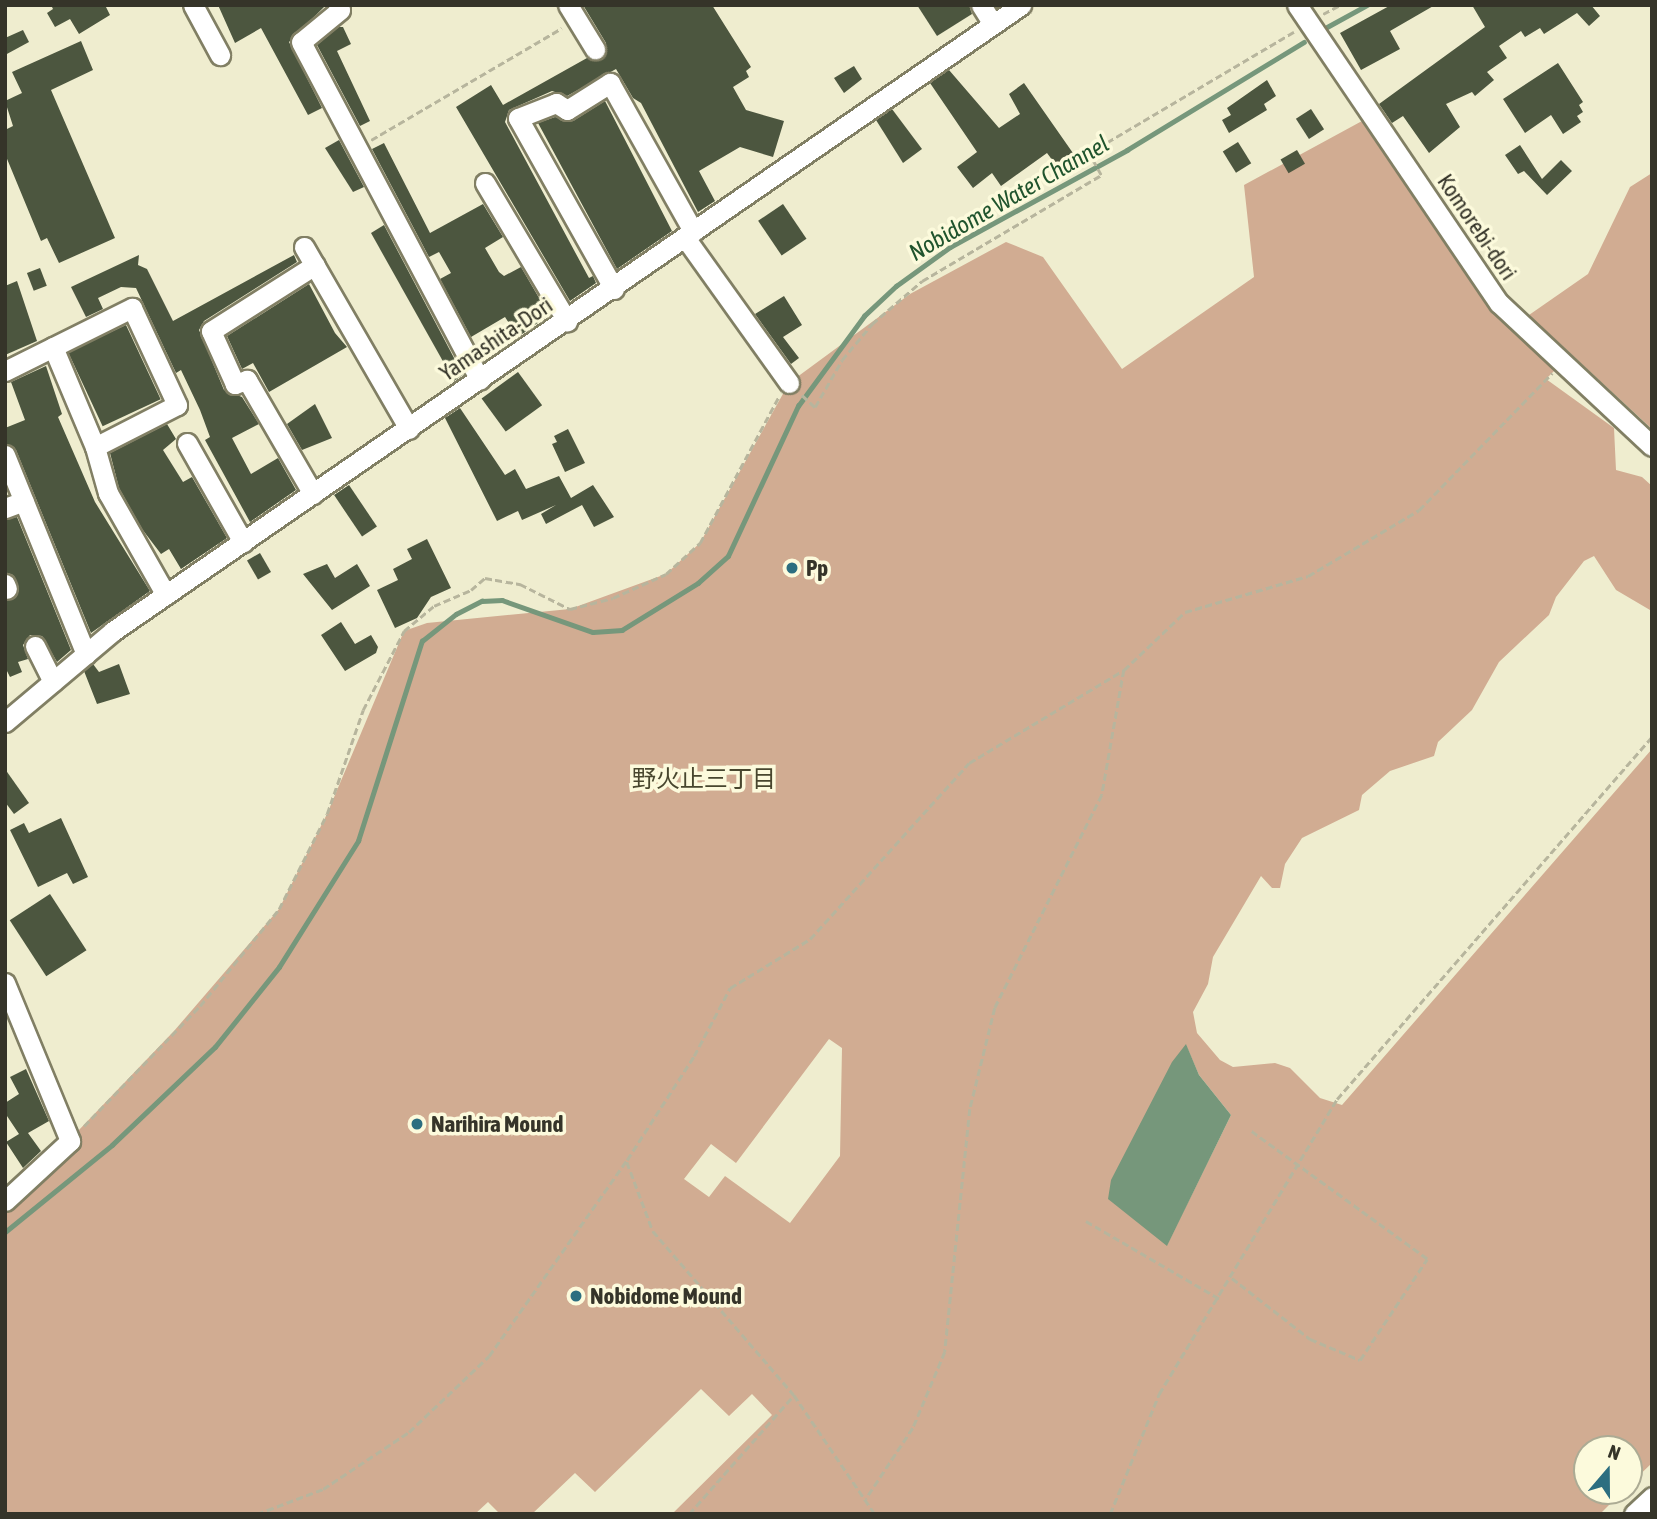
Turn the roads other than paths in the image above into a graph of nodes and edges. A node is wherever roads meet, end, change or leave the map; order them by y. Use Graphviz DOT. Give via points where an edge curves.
graph roads {
  1 [pos="192,5"];
  2 [pos="338,5"];
  3 [pos="981,5"];
  4 [pos="1021,5"];
  5 [pos="573,12"];
  6 [pos="1306,12"];
  7 [pos="993,24"];
  8 [pos="595,49"];
  9 [pos="220,55"];
  10 [pos="485,183"];
  11 [pos="690,235"];
  12 [pos="304,247"];
  13 [pos="315,265"];
  14 [pos="614,289"];
  15 [pos="567,321"];
  16 [pos="53,347"];
  17 [pos="5,370"];
  18 [pos="480,380"];
  19 [pos="789,383"];
  20 [pos="409,429"];
  21 [pos="187,443"];
  22 [pos="1652,446"];
  23 [pos="95,447"];
  24 [pos="5,455"];
  25 [pos="313,494"];
  26 [pos="14,504"];
  27 [pos="243,542"];
  28 [pos="166,595"];
  29 [pos="35,646"];
  30 [pos="86,654"];
  31 [pos="53,682"];
  32 [pos="5,722"];
  33 [pos="5,983"];
  34 [pos="5,1201"];
  35 [pos="1652,1497"];
  36 [pos="1634,1514"];
  1 -- 9 [label="street"];
  2 -- 18 [label="street" via="340,9 301,42"];
  3 -- 7 [label="street"];
  4 -- 7 [label="street, Yamashita-Dori"];
  5 -- 8 [label="street"];
  6 -- 22 [label="street, Komorebi-dori" via="1499,303"];
  7 -- 11 [label="street, Yamashita-Dori"];
  10 -- 15 [label="street"];
  11 -- 14 [label="street, Yamashita-Dori"];
  11 -- 14 [label="street" via="610,83 568,110 556,103 518,118"];
  11 -- 19 [label="street"];
  12 -- 13 [label="street"];
  13 -- 20 [label="street"];
  13 -- 25 [label="street" via="211,331 235,384 247,380"];
  14 -- 15 [label="street, Yamashita-Dori"];
  15 -- 18 [label="street, Yamashita-Dori"];
  16 -- 17 [label="street"];
  16 -- 23 [label="street"];
  16 -- 23 [label="street" via="132,308 177,405"];
  18 -- 20 [label="street, Yamashita-Dori"];
  20 -- 25 [label="street, Yamashita-Dori"];
  21 -- 27 [label="street"];
  23 -- 28 [label="street" via="108,493"];
  24 -- 26 [label="street"];
  25 -- 27 [label="street, Yamashita-Dori"];
  26 -- 30 [label="street"];
  27 -- 28 [label="street, Yamashita-Dori"];
  28 -- 30 [label="street, Yamashita-Dori"];
  29 -- 31 [label="street"];
  30 -- 31 [label="street, Yamashita-Dori"];
  31 -- 32 [label="street, Yamashita-Dori"];
  33 -- 34 [label="street" via="70,1141"];
  35 -- 36 [label="street"];
}
